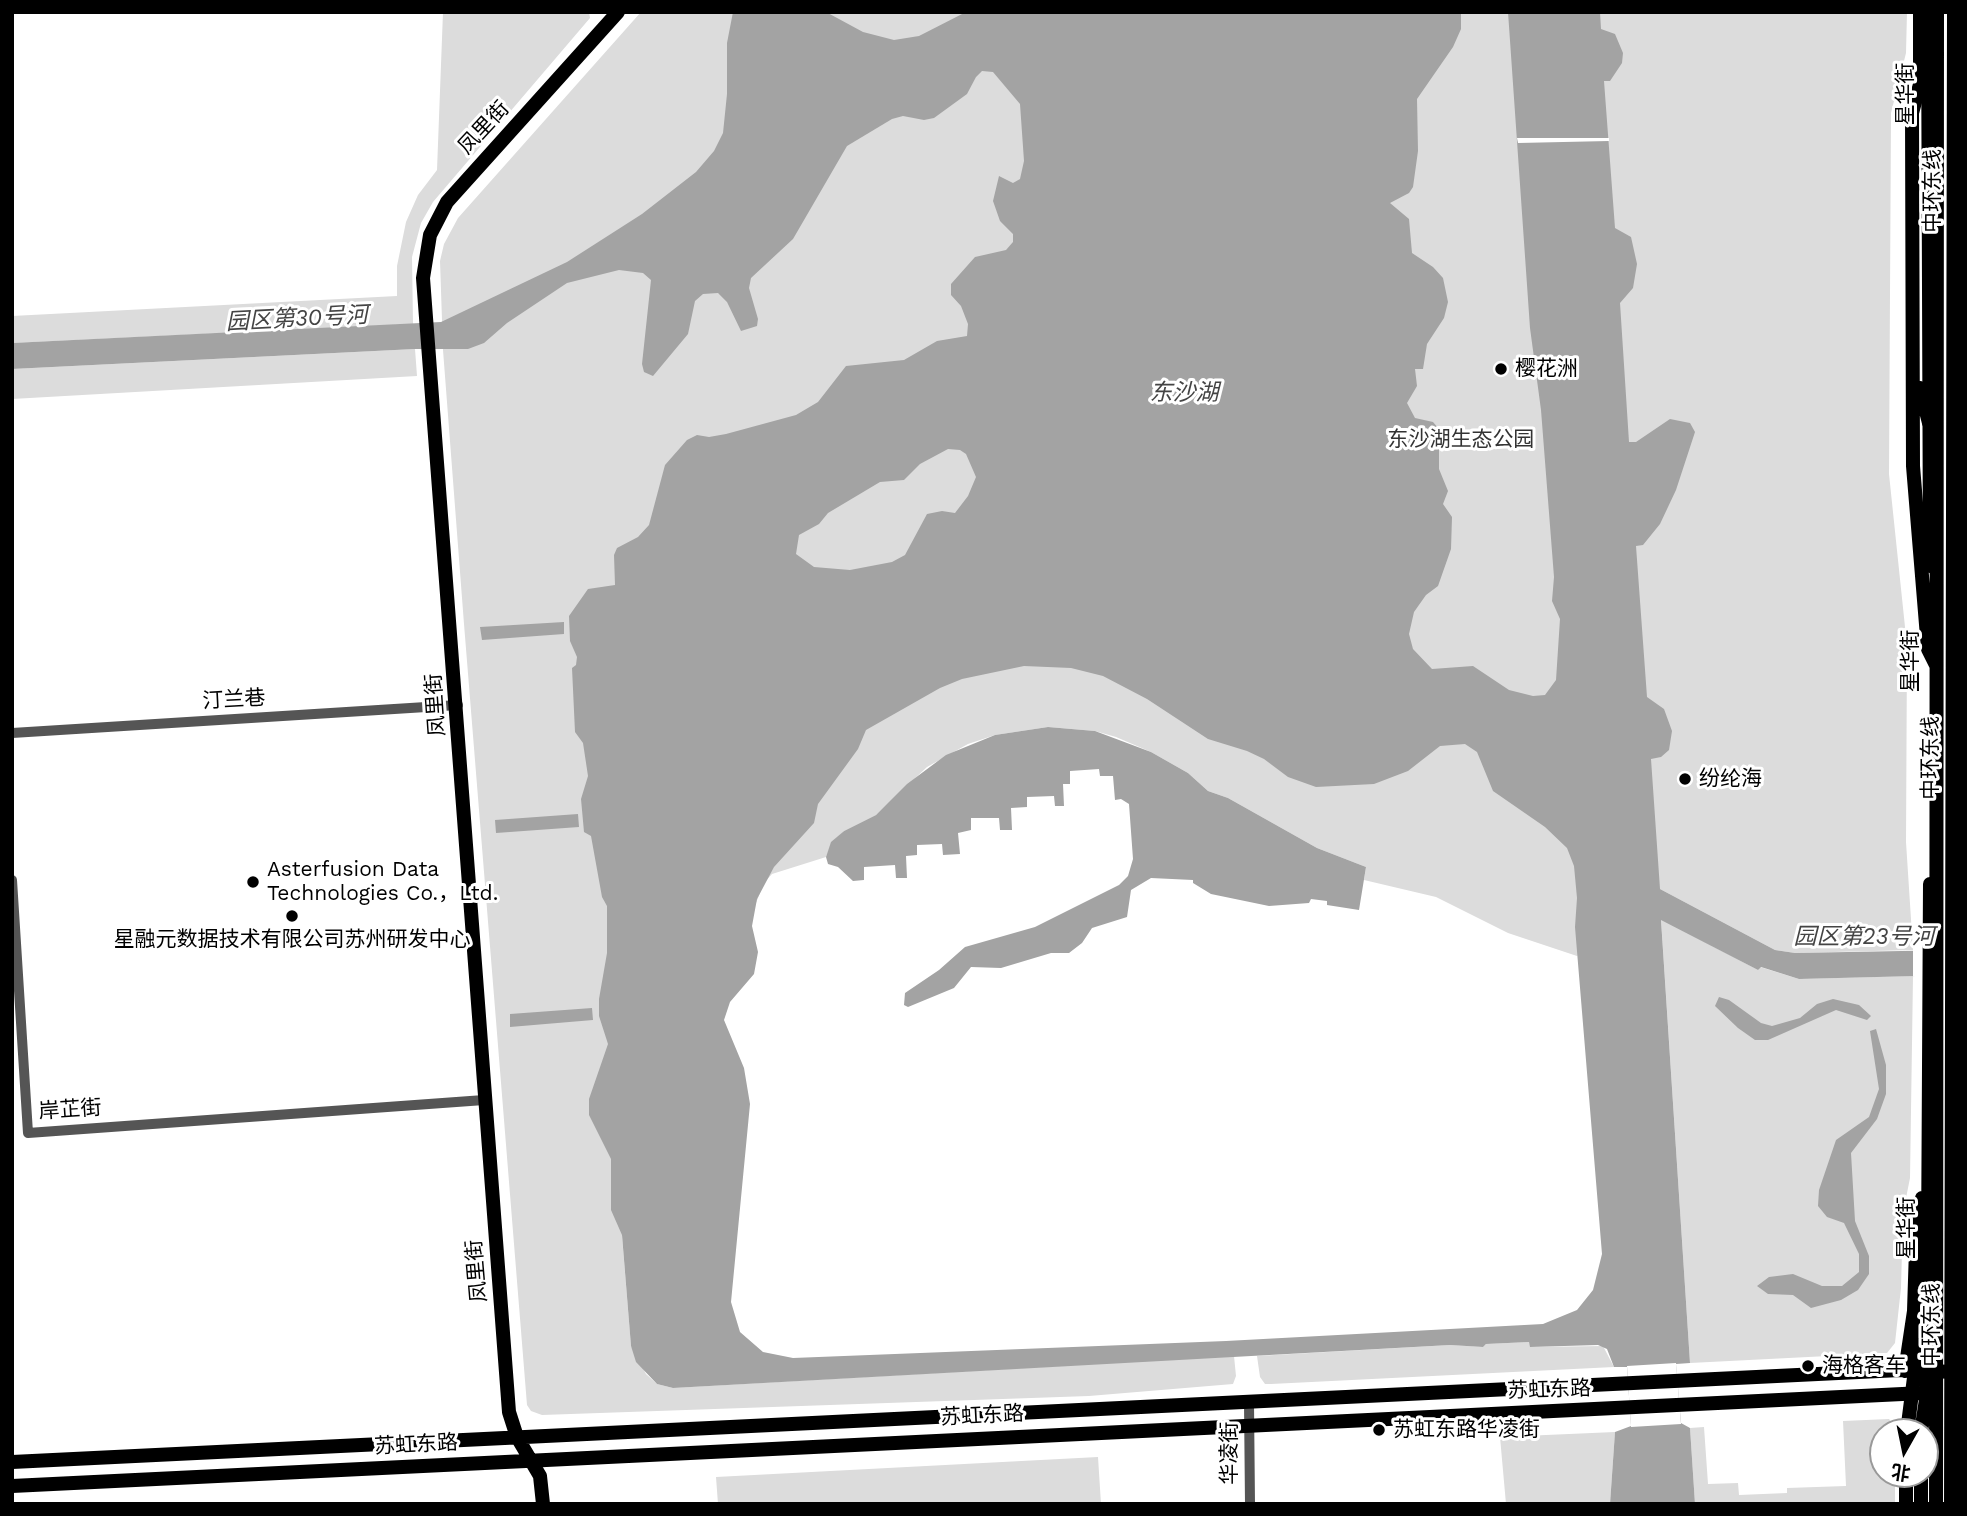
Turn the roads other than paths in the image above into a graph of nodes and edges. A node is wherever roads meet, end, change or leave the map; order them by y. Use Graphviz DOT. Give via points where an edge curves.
graph roads {
  1 [pos="618,12"];
  2 [pos="1920,12"];
  3 [pos="1928,12"];
  4 [pos="1937,12"];
  5 [pos="1954,12"];
  6 [pos="1927,59"];
  7 [pos="1929,423"];
  8 [pos="1948,669"];
  9 [pos="458,705"];
  10 [pos="12,733"];
  11 [pos="12,880"];
  12 [pos="484,1100"];
  13 [pos="1931,1178"];
  14 [pos="1954,1186"];
  15 [pos="1905,1371"];
  16 [pos="1927,1371"];
  17 [pos="1955,1372"];
  18 [pos="1955,1391"];
  19 [pos="1927,1393"];
  20 [pos="1249,1403"];
  21 [pos="1908,1418"];
  22 [pos="1923,1418"];
  23 [pos="1249,1424"];
  24 [pos="517,1437"];
  25 [pos="530,1460"];
  26 [pos="12,1462"];
  27 [pos="12,1486"];
  28 [pos="543,1504"];
  29 [pos="1250,1504"];
  30 [pos="1936,1504"];
  31 [pos="1951,1504"];
  1 -- 9 [label="main road, 凤里街" via="447,202 425,255 423,278"];
  2 -- 7 [label="main road" via="1920,397"];
  3 -- 6 [label="main road, 星华街"];
  4 -- 8 [label="main road, 中环东线"];
  5 -- 8 [label="main road, 中环东线"];
  6 -- 7 [label="main road, 星华街"];
  6 -- 8 [label="main road" via="1912,113 1914,491 1928,649"];
  7 -- 13 [label="main road, 星华街"];
  8 -- 13 [label="main road, 中环东线"];
  8 -- 14 [label="main road, 中环东线"];
  9 -- 10 [label="street, 汀兰巷"];
  9 -- 12 [label="main road, 凤里街"];
  11 -- 12 [label="street, 岸芷街" via="28,1133"];
  12 -- 24 [label="main road, 凤里街" via="509,1412"];
  13 -- 15 [label="main road" via="1917,1218 1914,1311"];
  13 -- 16 [label="main road, 星华街"];
  13 -- 21 [label="main road"];
  13 -- 30 [label="main road, 中环东线"];
  14 -- 31 [label="main road, 中环东线"];
  15 -- 16 [label="main road, 苏虹东路"];
  15 -- 20 [label="main road, 苏虹东路"];
  16 -- 17 [label="main road, 苏虹东路"];
  16 -- 19 [label="main road, 星华街"];
  18 -- 19 [label="main road, 苏虹东路"];
  19 -- 22 [label="main road, 星华街"];
  19 -- 23 [label="main road, 苏虹东路"];
  20 -- 23 [label="street, 华凌街"];
  20 -- 24 [label="main road, 苏虹东路"];
  23 -- 25 [label="main road, 苏虹东路"];
  23 -- 29 [label="street, 华凌街"];
  24 -- 25 [label="main road, 凤里街"];
  24 -- 26 [label="main road, 苏虹东路"];
  25 -- 27 [label="main road, 苏虹东路"];
  25 -- 28 [label="main road, 凤里街" via="540,1476"];
}
